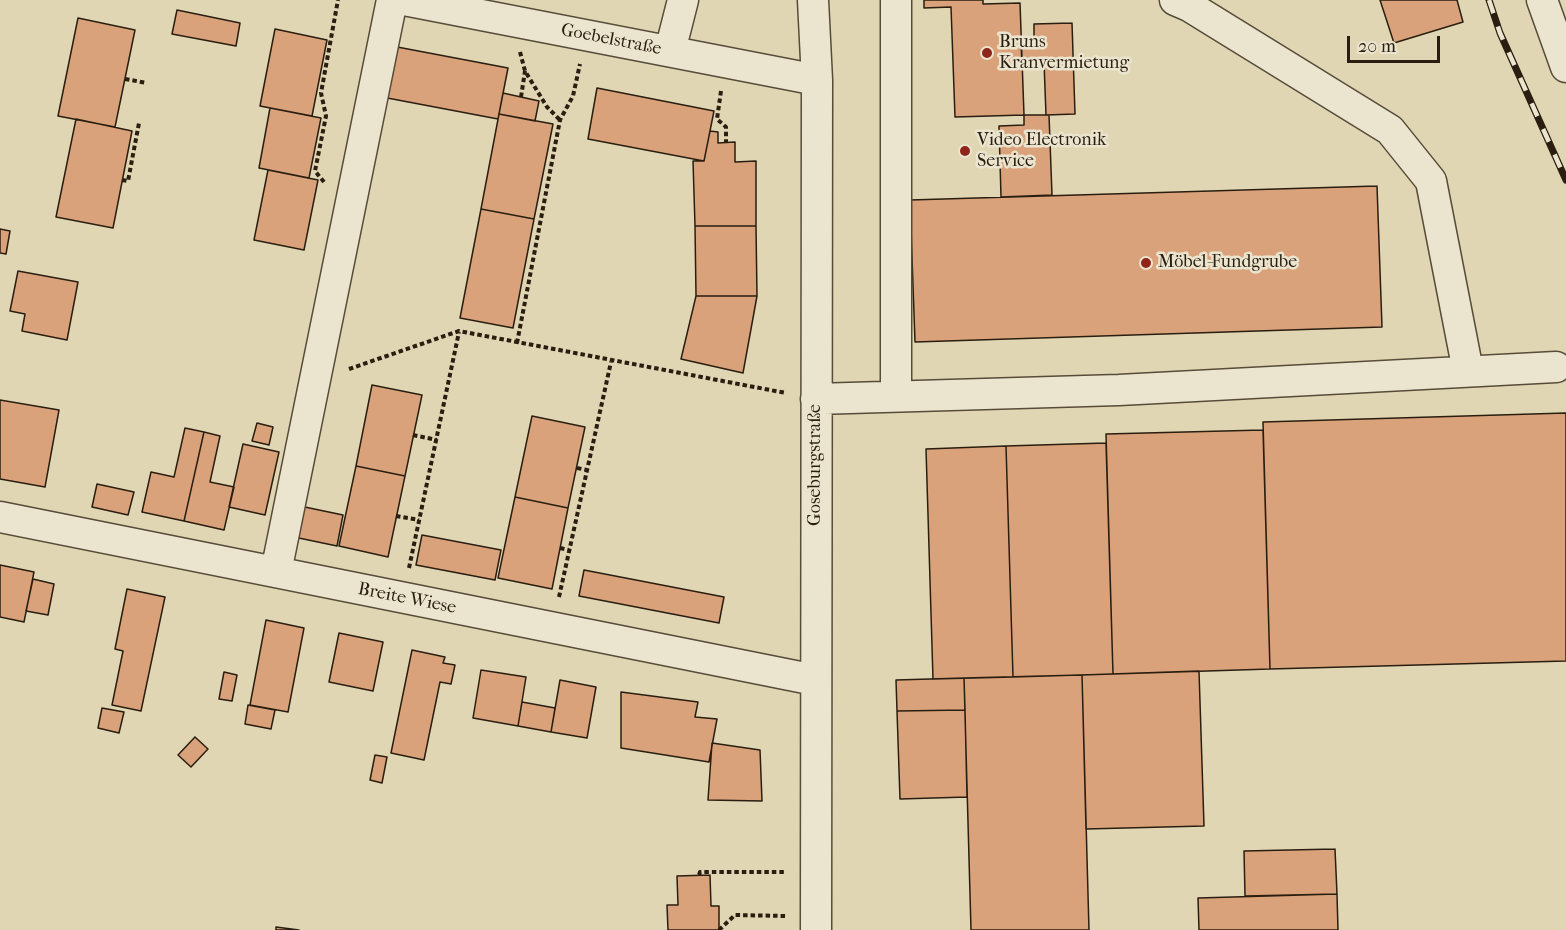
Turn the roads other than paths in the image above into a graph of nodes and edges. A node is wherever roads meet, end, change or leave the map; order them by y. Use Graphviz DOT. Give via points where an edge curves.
graph roads {
  1 [pos="393,0"];
  2 [pos="404,0"];
  3 [pos="683,0"];
  4 [pos="813,0"];
  5 [pos="896,0"];
  6 [pos="1174,0"];
  7 [pos="1542,0"];
  8 [pos="670,51"];
  9 [pos="1566,67"];
  10 [pos="817,81"];
  11 [pos="1556,367"];
  12 [pos="1468,372"];
  13 [pos="896,396"];
  14 [pos="816,399"];
  15 [pos="0,517"];
  16 [pos="276,572"];
  17 [pos="815,680"];
  18 [pos="806,923"];
  1 -- 16 [label="street"];
  2 -- 8 [label="street, Goebelstraße"];
  3 -- 8 [label="street"];
  4 -- 10 [label="street, Goseburgstraße"];
  5 -- 13 [label="street"];
  6 -- 12 [label="street" via="1390,130 1424,173 1431,182"];
  7 -- 9 [label="street"];
  8 -- 10 [label="street, Goebelstraße"];
  10 -- 14 [label="street, Goseburgstraße"];
  11 -- 12 [label="street"];
  12 -- 13 [label="street" via="1119,390"];
  13 -- 14 [label="street"];
  14 -- 17 [label="street, Goseburgstraße"];
  15 -- 16 [label="street, Breite Wiese"];
  16 -- 17 [label="street, Breite Wiese"];
  17 -- 18 [label="street, Goseburgstraße"];
}
